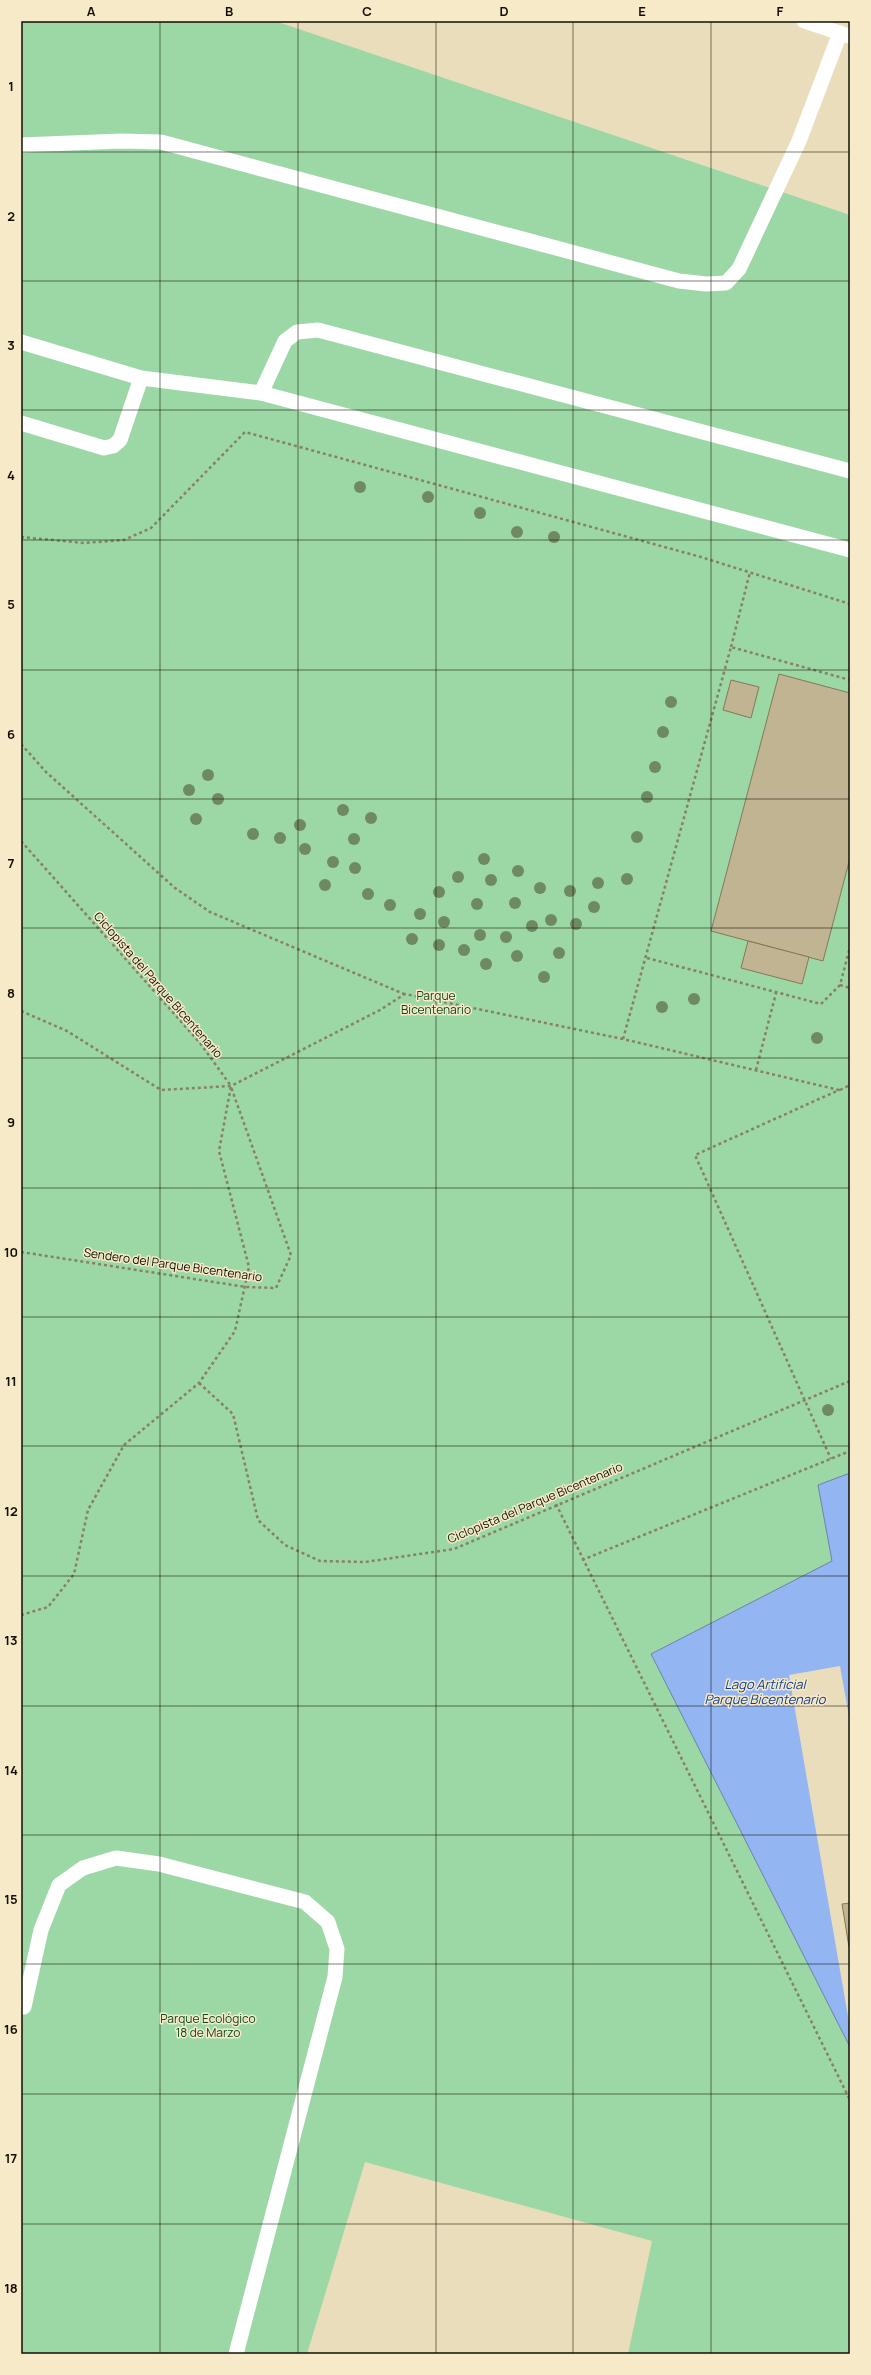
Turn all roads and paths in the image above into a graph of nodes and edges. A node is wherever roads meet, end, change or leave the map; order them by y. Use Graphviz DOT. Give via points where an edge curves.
graph roads {
  1 [pos="804,21"];
  2 [pos="845,35"];
  3 [pos="21,145"];
  4 [pos="21,342"];
  5 [pos="141,378"];
  6 [pos="261,393"];
  7 [pos="21,423"];
  8 [pos="850,471"];
  9 [pos="21,537"];
  10 [pos="850,550"];
  11 [pos="750,572"];
  12 [pos="850,604"];
  13 [pos="731,647"];
  14 [pos="850,680"];
  15 [pos="21,744"];
  16 [pos="21,842"];
  17 [pos="850,947"];
  18 [pos="647,958"];
  19 [pos="840,985"];
  20 [pos="850,988"];
  21 [pos="776,993"];
  22 [pos="405,994"];
  23 [pos="21,1011"];
  24 [pos="624,1039"];
  25 [pos="756,1070"];
  26 [pos="850,1085"];
  27 [pos="231,1086"];
  28 [pos="839,1090"];
  29 [pos="21,1252"];
  30 [pos="246,1287"];
  31 [pos="850,1381"];
  32 [pos="199,1383"];
  33 [pos="805,1400"];
  34 [pos="850,1451"];
  35 [pos="831,1459"];
  36 [pos="556,1504"];
  37 [pos="582,1560"];
  38 [pos="21,1615"];
  39 [pos="24,2007"];
  40 [pos="850,2100"];
  41 [pos="236,2354"];
  1 -- 2 [label="lane"];
  2 -- 3 [label="lane" via="739,269 726,283 679,281 161,142"];
  4 -- 5 [label="lane"];
  5 -- 6 [label="lane"];
  5 -- 7 [label="lane" via="120,440 113,446 104,448"];
  6 -- 8 [label="lane" via="286,341 297,332 318,330"];
  6 -- 10 [label="lane"];
  9 -- 11 [label="path" via="84,542 124,540 151,528 245,432"];
  11 -- 12 [label="path"];
  11 -- 13 [label="path"];
  13 -- 14 [label="path"];
  13 -- 18 [label="path"];
  15 -- 22 [label="path" via="46,772 175,888 210,912"];
  16 -- 27 [label="path, Ciclopista del Parque Bicentenario" via="200,1043"];
  17 -- 19 [label="path"];
  18 -- 21 [label="path"];
  18 -- 24 [label="path"];
  19 -- 20 [label="path"];
  19 -- 21 [label="path" via="821,1004"];
  21 -- 25 [label="path"];
  22 -- 24 [label="path"];
  22 -- 27 [label="path" via="380,1010"];
  23 -- 27 [label="path" via="67,1031 161,1090"];
  24 -- 25 [label="path"];
  25 -- 28 [label="path"];
  26 -- 28 [label="path"];
  27 -- 30 [label="path" via="219,1151 249,1267"];
  27 -- 30 [label="path, Sendero del Parque Bicentenario" via="291,1255 276,1288"];
  28 -- 33 [label="path" via="695,1155"];
  29 -- 30 [label="path, Sendero del Parque Bicentenario"];
  30 -- 32 [label="path" via="235,1331"];
  31 -- 33 [label="path, Ciclopista del Parque Bicentenario"];
  32 -- 36 [label="path, Ciclopista del Parque Bicentenario" via="233,1414 258,1520 285,1545 320,1561 365,1562 454,1549"];
  32 -- 38 [label="path" via="124,1445 88,1510 74,1574 48,1607"];
  33 -- 35 [label="path"];
  33 -- 36 [label="path, Ciclopista del Parque Bicentenario"];
  34 -- 35 [label="path"];
  35 -- 37 [label="path"];
  36 -- 37 [label="path"];
  37 -- 40 [label="path"];
  39 -- 41 [label="lane" via="41,1930 59,1885 83,1868 116,1858 159,1864 305,1902 328,1922 337,1949 335,1977"];
}
